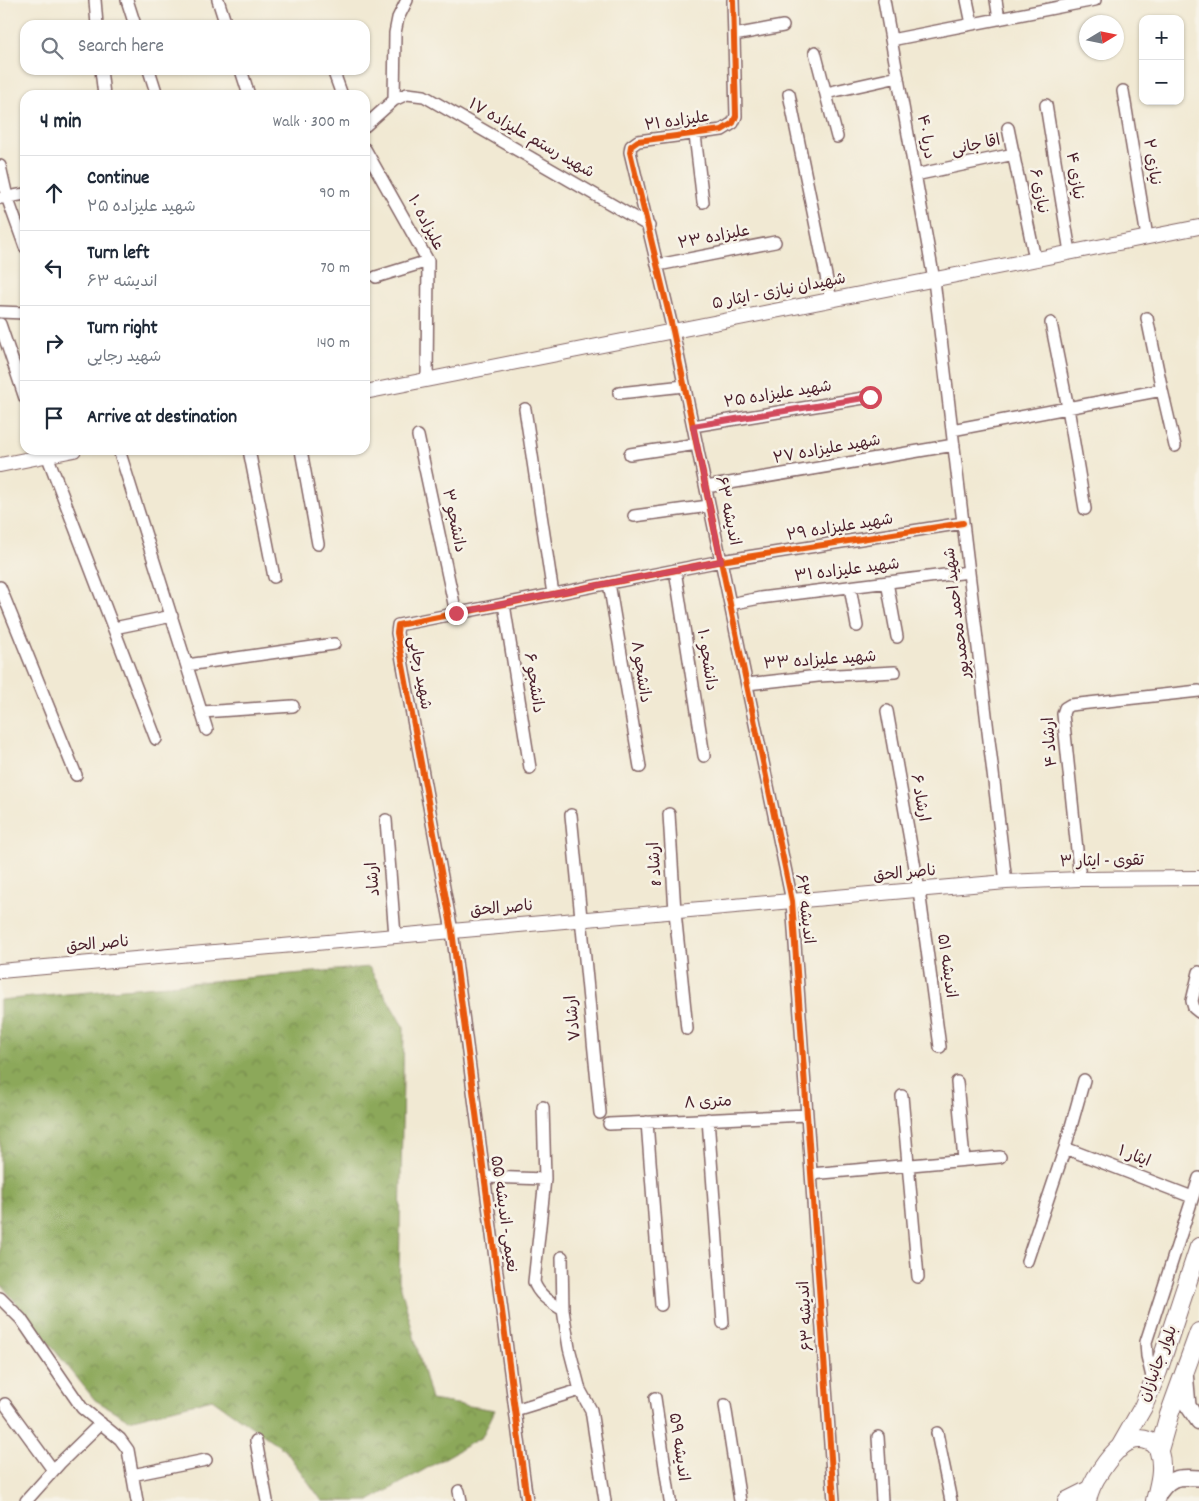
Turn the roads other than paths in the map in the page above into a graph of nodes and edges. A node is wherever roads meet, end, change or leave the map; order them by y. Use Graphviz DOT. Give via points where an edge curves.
graph roads {
  1 [pos="95,0"];
  2 [pos="127,0"];
  3 [pos="218,0"];
  4 [pos="406,0"];
  5 [pos="733,0"];
  6 [pos="884,0"];
  7 [pos="967,0"];
  8 [pos="996,0"];
  9 [pos="1094,0"];
  10 [pos="1058,4"];
  11 [pos="999,19"];
  12 [pos="97,20"];
  13 [pos="133,20"];
  14 [pos="224,20"];
  15 [pos="972,24"];
  16 [pos="783,26"];
  17 [pos="734,35"];
  18 [pos="891,40"];
  19 [pos="815,52"];
  20 [pos="102,75"];
  21 [pos="151,75"];
  22 [pos="243,75"];
  23 [pos="335,75"];
  24 [pos="898,77"];
  25 [pos="104,90"];
  26 [pos="155,90"];
  27 [pos="247,90"];
  28 [pos="340,90"];
  29 [pos="1123,91"];
  30 [pos="826,93"];
  31 [pos="789,94"];
  32 [pos="394,100"];
  33 [pos="1046,105"];
  34 [pos="370,122"];
  35 [pos="1008,128"];
  36 [pos="695,135"];
  37 [pos="837,137"];
  38 [pos="1014,154"];
  39 [pos="370,158"];
  40 [pos="0,166"];
  41 [pos="915,175"];
  42 [pos="20,195"];
  43 [pos="3,198"];
  44 [pos="703,202"];
  45 [pos="649,226"];
  46 [pos="1199,227"];
  47 [pos="20,235"];
  48 [pos="1147,237"];
  49 [pos="775,242"];
  50 [pos="1070,252"];
  51 [pos="1035,259"];
  52 [pos="428,261"];
  53 [pos="658,265"];
  54 [pos="376,277"];
  55 [pos="934,280"];
  56 [pos="831,300"];
  57 [pos="0,312"];
  58 [pos="20,313"];
  59 [pos="1147,318"];
  60 [pos="1051,322"];
  61 [pos="0,324"];
  62 [pos="673,331"];
  63 [pos="427,380"];
  64 [pos="20,383"];
  65 [pos="684,386"];
  66 [pos="1162,390"];
  67 [pos="370,391"];
  68 [pos="619,393"];
  69 [pos="870,397"];
  70 [pos="1068,408"];
  71 [pos="525,409"];
  72 [pos="693,426"];
  73 [pos="952,430"];
  74 [pos="418,436"];
  75 [pos="697,444"];
  76 [pos="954,445"];
  77 [pos="1175,446"];
  78 [pos="630,454"];
  79 [pos="47,455"];
  80 [pos="122,455"];
  81 [pos="250,455"];
  82 [pos="302,455"];
  83 [pos="0,465"];
  84 [pos="706,487"];
  85 [pos="710,506"];
  86 [pos="1085,509"];
  87 [pos="634,516"];
  88 [pos="963,523"];
  89 [pos="318,544"];
  90 [pos="721,561"];
  91 [pos="676,570"];
  92 [pos="969,572"];
  93 [pos="274,577"];
  94 [pos="887,582"];
  95 [pos="609,583"];
  96 [pos="0,587"];
  97 [pos="850,587"];
  98 [pos="553,594"];
  99 [pos="504,604"];
  100 [pos="730,604"];
  101 [pos="456,613"];
  102 [pos="172,616"];
  103 [pos="857,626"];
  104 [pos="114,628"];
  105 [pos="897,637"];
  106 [pos="334,644"];
  107 [pos="187,665"];
  108 [pos="895,672"];
  109 [pos="747,684"];
  110 [pos="1199,691"];
  111 [pos="293,706"];
  112 [pos="887,711"];
  113 [pos="202,712"];
  114 [pos="207,730"];
  115 [pos="156,738"];
  116 [pos="704,756"];
  117 [pos="640,767"];
  118 [pos="530,768"];
  119 [pos="76,775"];
  120 [pos="571,814"];
  121 [pos="669,814"];
  122 [pos="386,820"];
  123 [pos="1199,878"];
  124 [pos="1080,879"];
  125 [pos="1006,882"];
  126 [pos="919,890"];
  127 [pos="792,901"];
  128 [pos="675,912"];
  129 [pos="581,920"];
  130 [pos="452,931"];
  131 [pos="395,936"];
  132 [pos="0,971"];
  133 [pos="1199,972"];
  134 [pos="1196,1010"];
  135 [pos="687,1029"];
  136 [pos="940,1047"];
  137 [pos="1084,1080"];
  138 [pos="957,1082"];
  139 [pos="902,1096"];
  140 [pos="543,1107"];
  141 [pos="600,1113"];
  142 [pos="807,1115"];
  143 [pos="708,1119"];
  144 [pos="647,1122"];
  145 [pos="609,1124"];
  146 [pos="1065,1148"];
  147 [pos="1000,1157"];
  148 [pos="964,1160"];
  149 [pos="908,1165"];
  150 [pos="811,1174"];
  151 [pos="484,1177"];
  152 [pos="1199,1178"];
  153 [pos="545,1179"];
  154 [pos="1192,1197"];
  155 [pos="1199,1247"];
  156 [pos="562,1257"];
  157 [pos="1027,1261"];
  158 [pos="918,1277"];
  159 [pos="0,1298"];
  160 [pos="662,1305"];
  161 [pos="563,1310"];
  162 [pos="723,1322"];
  163 [pos="1199,1332"];
  164 [pos="1185,1370"];
  165 [pos="1153,1381"];
  166 [pos="580,1390"];
  167 [pos="655,1398"];
  168 [pos="4,1404"];
  169 [pos="725,1405"];
  170 [pos="1142,1407"];
  171 [pos="515,1410"];
  172 [pos="1169,1415"];
  173 [pos="1199,1422"];
  174 [pos="101,1423"];
  175 [pos="937,1433"];
  176 [pos="878,1437"];
  177 [pos="256,1441"];
  178 [pos="1118,1449"];
  179 [pos="1159,1450"];
  180 [pos="206,1460"];
  181 [pos="53,1470"];
  182 [pos="132,1475"];
  183 [pos="1199,1478"];
  184 [pos="1088,1496"];
  185 [pos="1155,1500"];
  186 [pos="26,1501"];
  187 [pos="137,1501"];
  188 [pos="267,1501"];
  189 [pos="527,1501"];
  190 [pos="605,1501"];
  191 [pos="670,1501"];
  192 [pos="740,1501"];
  193 [pos="834,1501"];
  194 [pos="882,1501"];
  195 [pos="951,1501"];
  196 [pos="1067,1501"];
  1 -- 12 [label="street"];
  2 -- 13 [label="street"];
  3 -- 14 [label="street"];
  4 -- 32 [label="street" via="395,33"];
  5 -- 17 [label="street, علیزاده ۲۱"];
  6 -- 18 [label="street, دریا ۴۰"];
  7 -- 15 [label="street"];
  8 -- 11 [label="street"];
  9 -- 10 [label="street"];
  10 -- 11 [label="street"];
  11 -- 15 [label="street"];
  15 -- 18 [label="street"];
  16 -- 17 [label="street"];
  17 -- 36 [label="street, علیزاده ۲۱" via="735,120 726,128"];
  18 -- 24 [label="street, دریا ۴۰"];
  19 -- 30 [label="street"];
  20 -- 25 [label="street"];
  21 -- 26 [label="street"];
  22 -- 27 [label="street"];
  23 -- 28 [label="street"];
  24 -- 30 [label="street"];
  24 -- 41 [label="street, دریا ۴۰"];
  29 -- 48 [label="street, نیازی ۲"];
  30 -- 37 [label="street"];
  31 -- 56 [label="street"];
  32 -- 34 [label="street"];
  32 -- 45 [label="street, ۱۷ شهید رستم علیزاده" via="407,94 424,96"];
  33 -- 50 [label="street, نیازی ۴"];
  35 -- 38 [label="street, نیازی ۶"];
  36 -- 44 [label="street"];
  36 -- 45 [label="street, علیزاده ۲۱" via="638,141 631,146"];
  38 -- 41 [label="street, اقا جانی"];
  38 -- 51 [label="street, نیازی ۶"];
  39 -- 52 [label="street, علیزاده ۱۰"];
  40 -- 43 [label="street"];
  41 -- 55 [label="street, دریا ۴۰"];
  42 -- 43 [label="street"];
  43 -- 47 [label="street"];
  45 -- 53 [label="street, علیزاده ۲۱"];
  46 -- 48 [label="street, شهیدان نیازی - ایثار ۵"];
  48 -- 50 [label="street, شهیدان نیازی - ایثار ۵"];
  49 -- 53 [label="street, علیزاده ۲۳"];
  50 -- 51 [label="street, شهیدان نیازی - ایثار ۵"];
  51 -- 55 [label="street, شهیدان نیازی - ایثار ۵"];
  52 -- 54 [label="street"];
  52 -- 63 [label="street, علیزاده ۱۰"];
  53 -- 62 [label="street, علیزاده ۲۱"];
  55 -- 56 [label="street, شهیدان نیازی - ایثار ۵"];
  55 -- 73 [label="street, شهید احمد محمدپور"];
  56 -- 62 [label="street, شهیدان نیازی - ایثار ۵"];
  57 -- 58 [label="street"];
  59 -- 66 [label="street"];
  60 -- 70 [label="street"];
  61 -- 64 [label="street"];
  62 -- 63 [label="street, شهیدان نیازی - ایثار ۵"];
  62 -- 65 [label="street, اندیشه ۶۳"];
  63 -- 67 [label="street, شهیدان نیازی - ایثار ۵"];
  65 -- 68 [label="street"];
  65 -- 72 [label="street, اندیشه ۶۳"];
  66 -- 70 [label="street"];
  66 -- 77 [label="street"];
  69 -- 72 [label="street, شهید علیزاده ۲۵"];
  70 -- 73 [label="street"];
  70 -- 86 [label="street"];
  71 -- 98 [label="street"];
  72 -- 75 [label="street, اندیشه ۶۳"];
  73 -- 76 [label="street, شهید احمد محمدپور"];
  74 -- 101 [label="street, دانشجو ۳"];
  75 -- 78 [label="street"];
  75 -- 84 [label="street, اندیشه ۶۳"];
  76 -- 84 [label="street, شهید علیزاده ۲۷"];
  76 -- 88 [label="street, شهید احمد محمدپور"];
  79 -- 83 [label="street"];
  79 -- 104 [label="street"];
  80 -- 102 [label="street"];
  81 -- 93 [label="street"];
  82 -- 89 [label="street"];
  84 -- 85 [label="street, اندیشه ۶۳"];
  85 -- 87 [label="street"];
  85 -- 90 [label="street, اندیشه ۶۳"];
  88 -- 90 [label="street, شهید علیزاده ۲۹"];
  88 -- 92 [label="street, شهید احمد محمدپور"];
  90 -- 91 [label="street, شهید رجایی"];
  90 -- 100 [label="street, اندیشه ۶۳"];
  91 -- 95 [label="street, شهید رجایی"];
  91 -- 116 [label="street, دانشجو ۱۰"];
  92 -- 94 [label="street, شهید علیزاده ۳۱"];
  92 -- 125 [label="street, شهید احمد محمدپور"];
  94 -- 97 [label="street, شهید علیزاده ۳۱"];
  94 -- 105 [label="street"];
  95 -- 98 [label="street, شهید رجایی"];
  95 -- 117 [label="street, دانشجو ۸"];
  96 -- 119 [label="street"];
  97 -- 100 [label="street, شهید علیزاده ۳۱"];
  97 -- 103 [label="street"];
  98 -- 99 [label="street, شهید رجایی"];
  99 -- 101 [label="street, شهید رجایی"];
  99 -- 118 [label="street, دانشجو ۶"];
  100 -- 109 [label="street, اندیشه ۶۳"];
  101 -- 130 [label="street, شهید رجایی" via="398,625 397,633"];
  102 -- 104 [label="street"];
  102 -- 107 [label="street"];
  104 -- 115 [label="street"];
  106 -- 107 [label="street"];
  107 -- 113 [label="street"];
  108 -- 109 [label="street, شهید علیزاده ۳۳"];
  109 -- 127 [label="street, اندیشه ۶۳"];
  110 -- 124 [label="street, ارشاد ۴" via="1065,708 1063,714"];
  111 -- 113 [label="street"];
  112 -- 126 [label="street, ارشاد ۶"];
  113 -- 114 [label="street"];
  120 -- 129 [label="street, ارشاد۷"];
  121 -- 128 [label="street, ارشاد 8"];
  122 -- 131 [label="street, ارشاد"];
  123 -- 124 [label="street, تقوی - ایثار ۳"];
  124 -- 125 [label="street, تقوی - ایثار ۳"];
  125 -- 126 [label="street, ناصر الحق"];
  126 -- 127 [label="street, ناصر الحق"];
  126 -- 136 [label="street, اندیشه ۵۱"];
  127 -- 128 [label="street, ناصر الحق"];
  127 -- 142 [label="street, اندیشه ۶۳"];
  128 -- 129 [label="street, ناصر الحق"];
  128 -- 135 [label="street, ارشاد 8"];
  129 -- 130 [label="street, ناصر الحق"];
  129 -- 141 [label="street, ارشاد۷"];
  130 -- 131 [label="street, ناصر الحق"];
  130 -- 151 [label="street, نعیمی- اندیشه ۵۵"];
  131 -- 132 [label="street, ناصر الحق"];
  133 -- 134 [label="street" via="1192,1001"];
  137 -- 146 [label="street"];
  138 -- 148 [label="street"];
  139 -- 149 [label="street"];
  140 -- 153 [label="street"];
  142 -- 143 [label="street, ۸ متری"];
  142 -- 150 [label="street, اندیشه ۶۳"];
  143 -- 144 [label="street, ۸ متری"];
  143 -- 162 [label="street"];
  144 -- 145 [label="street, ۸ متری"];
  144 -- 160 [label="street"];
  146 -- 154 [label="street, ایثار ۱"];
  146 -- 157 [label="street"];
  147 -- 148 [label="street"];
  148 -- 149 [label="street"];
  149 -- 150 [label="street"];
  149 -- 158 [label="street"];
  150 -- 193 [label="street, اندیشه ۶۳"];
  151 -- 153 [label="street"];
  151 -- 171 [label="street, نعیمی- اندیشه ۵۵"];
  152 -- 154 [label="street"];
  153 -- 161 [label="street" via="534,1282 544,1297"];
  154 -- 165 [label="street" via="1146,1342"];
  155 -- 165 [label="main road, بلوار جانبازان"];
  156 -- 161 [label="street"];
  159 -- 174 [label="street" via="21,1319 82,1408"];
  161 -- 166 [label="street" via="568,1348"];
  163 -- 164 [label="main road, بلوار جانبازان"];
  164 -- 172 [label="main road, بلوار جانبازان"];
  164 -- 173 [label="main road" via="1188,1406"];
  165 -- 170 [label="main road, بلوار جانبازان"];
  166 -- 171 [label="street"];
  166 -- 190 [label="street" via="591,1410"];
  167 -- 191 [label="street, اندیشه ۵۹"];
  168 -- 181 [label="street"];
  169 -- 192 [label="street"];
  170 -- 172 [label="main road" via="1150,1420 1157,1422"];
  170 -- 178 [label="main road, بلوار جانبازان"];
  171 -- 189 [label="street, نعیمی- اندیشه ۵۵"];
  172 -- 179 [label="main road, بلوار جانبازان"];
  174 -- 181 [label="street"];
  174 -- 182 [label="street" via="128,1450"];
  175 -- 195 [label="street"];
  176 -- 194 [label="street"];
  177 -- 188 [label="street"];
  178 -- 179 [label="main road" via="1137,1439 1150,1441"];
  178 -- 184 [label="main road, بلوار جانبازان" via="1105,1464"];
  179 -- 185 [label="main road, بلوار جانبازان" via="1160,1477"];
  180 -- 182 [label="street"];
  181 -- 186 [label="street"];
  182 -- 187 [label="street"];
  183 -- 185 [label="main road" via="1180,1476 1170,1480"];
  184 -- 196 [label="main road"];
}
